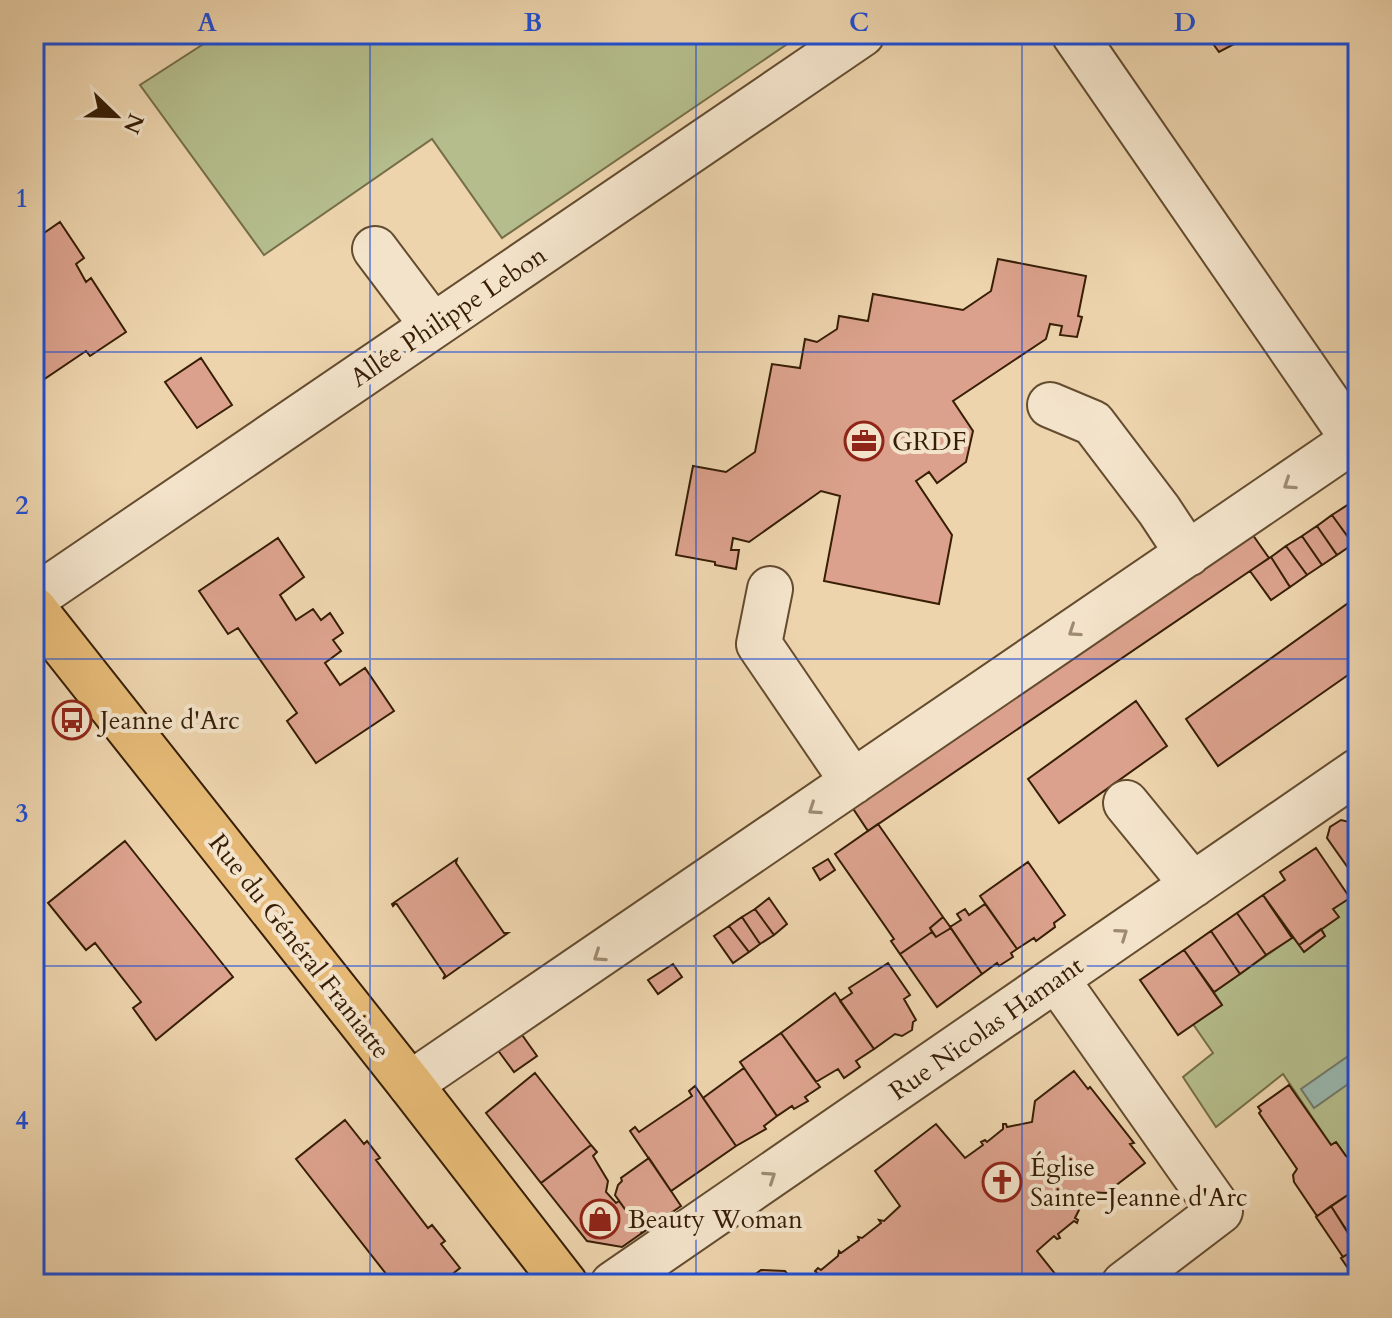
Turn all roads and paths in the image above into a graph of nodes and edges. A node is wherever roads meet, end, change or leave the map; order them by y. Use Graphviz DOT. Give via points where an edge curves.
graph roads {
  1 [pos="862,34"];
  2 [pos="1074,34"];
  3 [pos="375,249"];
  4 [pos="433,326"];
  5 [pos="1050,405"];
  6 [pos="1356,439"];
  7 [pos="1188,554"];
  8 [pos="770,589"];
  9 [pos="34,598"];
  10 [pos="34,609"];
  11 [pos="1358,771"];
  12 [pos="853,782"];
  13 [pos="1126,803"];
  14 [pos="1193,885"];
  15 [pos="1057,980"];
  16 [pos="410,1084"];
  17 [pos="565,1284"];
  18 [pos="613,1284"];
  19 [pos="1124,1284"];
  1 -- 4 [label="street, Allée Philippe Lebon"];
  2 -- 6 [label="street"];
  3 -- 4 [label="street"];
  4 -- 9 [label="street, Allée Philippe Lebon"];
  5 -- 7 [label="street" via="1093,423"];
  6 -- 7 [label="street, one-way"];
  7 -- 12 [label="street, one-way"];
  8 -- 12 [label="street" via="759,644"];
  10 -- 16 [label="main road, Rue du Général Franiatte"];
  11 -- 14 [label="street, Rue Nicolas Hamant"];
  12 -- 16 [label="street, one-way"];
  13 -- 14 [label="street"];
  15 -- 14 [label="street, Rue Nicolas Hamant, one-way"];
  18 -- 15 [label="street, Rue Nicolas Hamant, one-way"];
  15 -- 19 [label="street" via="1220,1211"];
  16 -- 17 [label="main road, Rue du Général Franiatte"];
}
